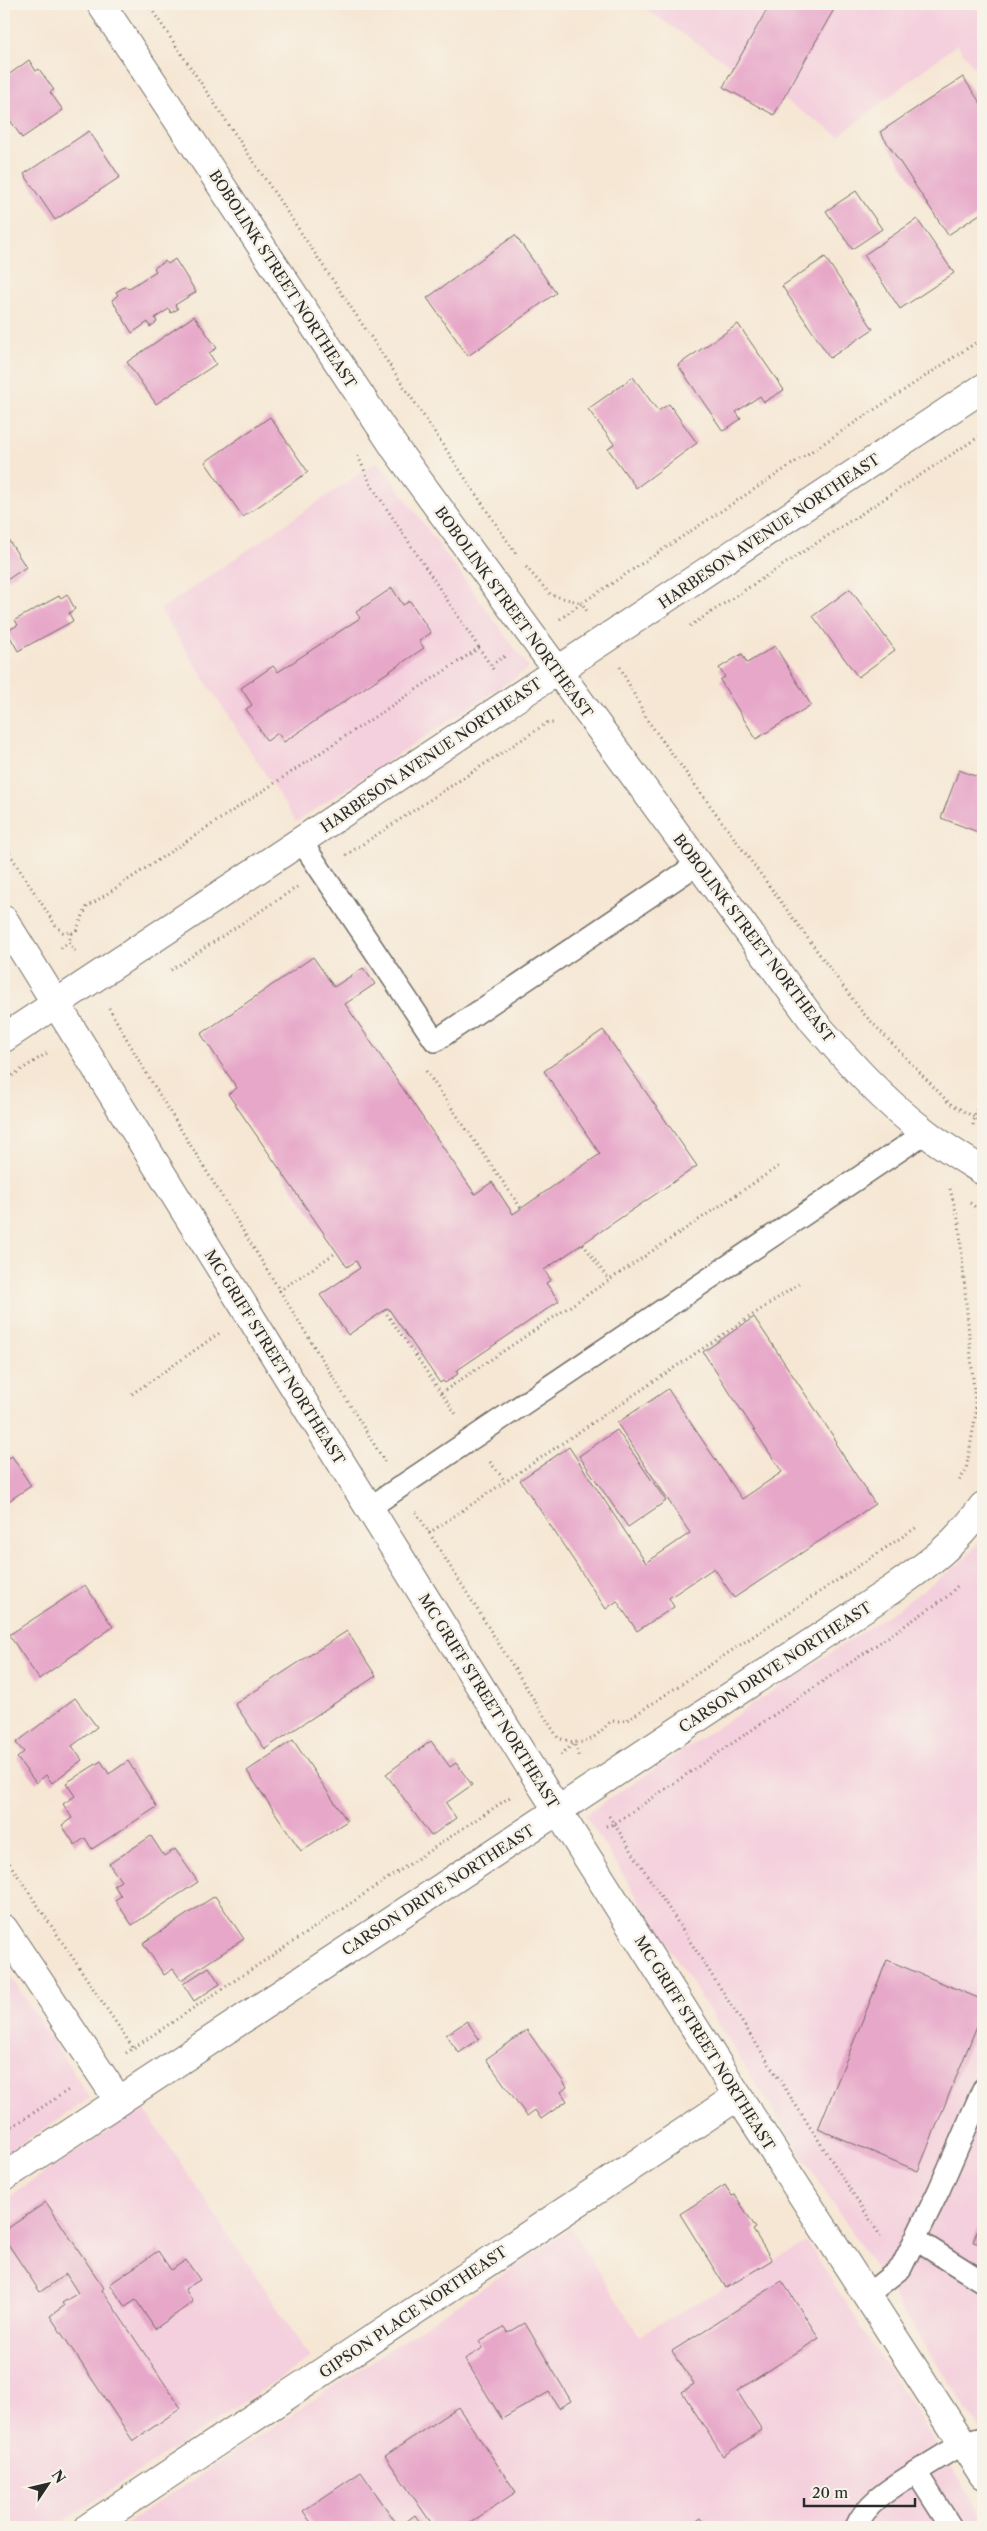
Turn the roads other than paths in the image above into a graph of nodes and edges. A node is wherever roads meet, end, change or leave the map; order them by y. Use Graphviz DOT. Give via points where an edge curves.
graph roads {
  1 [pos="101,4"];
  2 [pos="983,388"];
  3 [pos="558,671"];
  4 [pos="301,841"];
  5 [pos="698,864"];
  6 [pos="4,920"];
  7 [pos="57,1003"];
  8 [pos="4,1038"];
  9 [pos="925,1133"];
  10 [pos="983,1172"];
  11 [pos="983,1506"];
  12 [pos="369,1508"];
  13 [pos="558,1811"];
  14 [pos="4,1929"];
  15 [pos="983,2089"];
  16 [pos="738,2096"];
  17 [pos="119,2101"];
  18 [pos="4,2177"];
  19 [pos="915,2239"];
  20 [pos="983,2282"];
  21 [pos="867,2295"];
  22 [pos="973,2441"];
  23 [pos="916,2472"];
  24 [pos="983,2475"];
  25 [pos="89,2527"];
  26 [pos="856,2527"];
  27 [pos="951,2527"];
  1 -- 3 [label="street, BOBOLINK STREET NORTHEAST" via="397,451"];
  2 -- 3 [label="street, HARBESON AVENUE NORTHEAST"];
  3 -- 4 [label="street, HARBESON AVENUE NORTHEAST"];
  3 -- 5 [label="street, BOBOLINK STREET NORTHEAST"];
  4 -- 5 [label="lane" via="434,1040"];
  4 -- 7 [label="street, HARBESON AVENUE NORTHEAST"];
  5 -- 9 [label="street, BOBOLINK STREET NORTHEAST" via="814,1022 856,1070"];
  6 -- 7 [label="street, MC GRIFF STREET NORTHEAST"];
  7 -- 8 [label="street, HARBESON AVENUE NORTHEAST"];
  7 -- 12 [label="street, MC GRIFF STREET NORTHEAST"];
  9 -- 10 [label="street, BOBOLINK STREET NORTHEAST"];
  9 -- 12 [label="lane"];
  11 -- 13 [label="street, CARSON DRIVE NORTHEAST" via="964,1533 946,1550 891,1590"];
  12 -- 13 [label="street, MC GRIFF STREET NORTHEAST"];
  13 -- 16 [label="street, MC GRIFF STREET NORTHEAST"];
  13 -- 17 [label="street, CARSON DRIVE NORTHEAST"];
  14 -- 17 [label="street"];
  15 -- 19 [label="lane"];
  16 -- 21 [label="street, MC GRIFF STREET NORTHEAST"];
  16 -- 25 [label="street, GIPSON PLACE NORTHEAST"];
  17 -- 18 [label="street, CARSON DRIVE NORTHEAST"];
  19 -- 20 [label="lane"];
  19 -- 21 [label="lane" via="901,2268"];
  21 -- 22 [label="street, MC GRIFF STREET NORTHEAST"];
  22 -- 23 [label="lane"];
  22 -- 24 [label="street, MC GRIFF STREET NORTHEAST"];
  23 -- 26 [label="lane" via="880,2495"];
  23 -- 27 [label="lane"];
}
